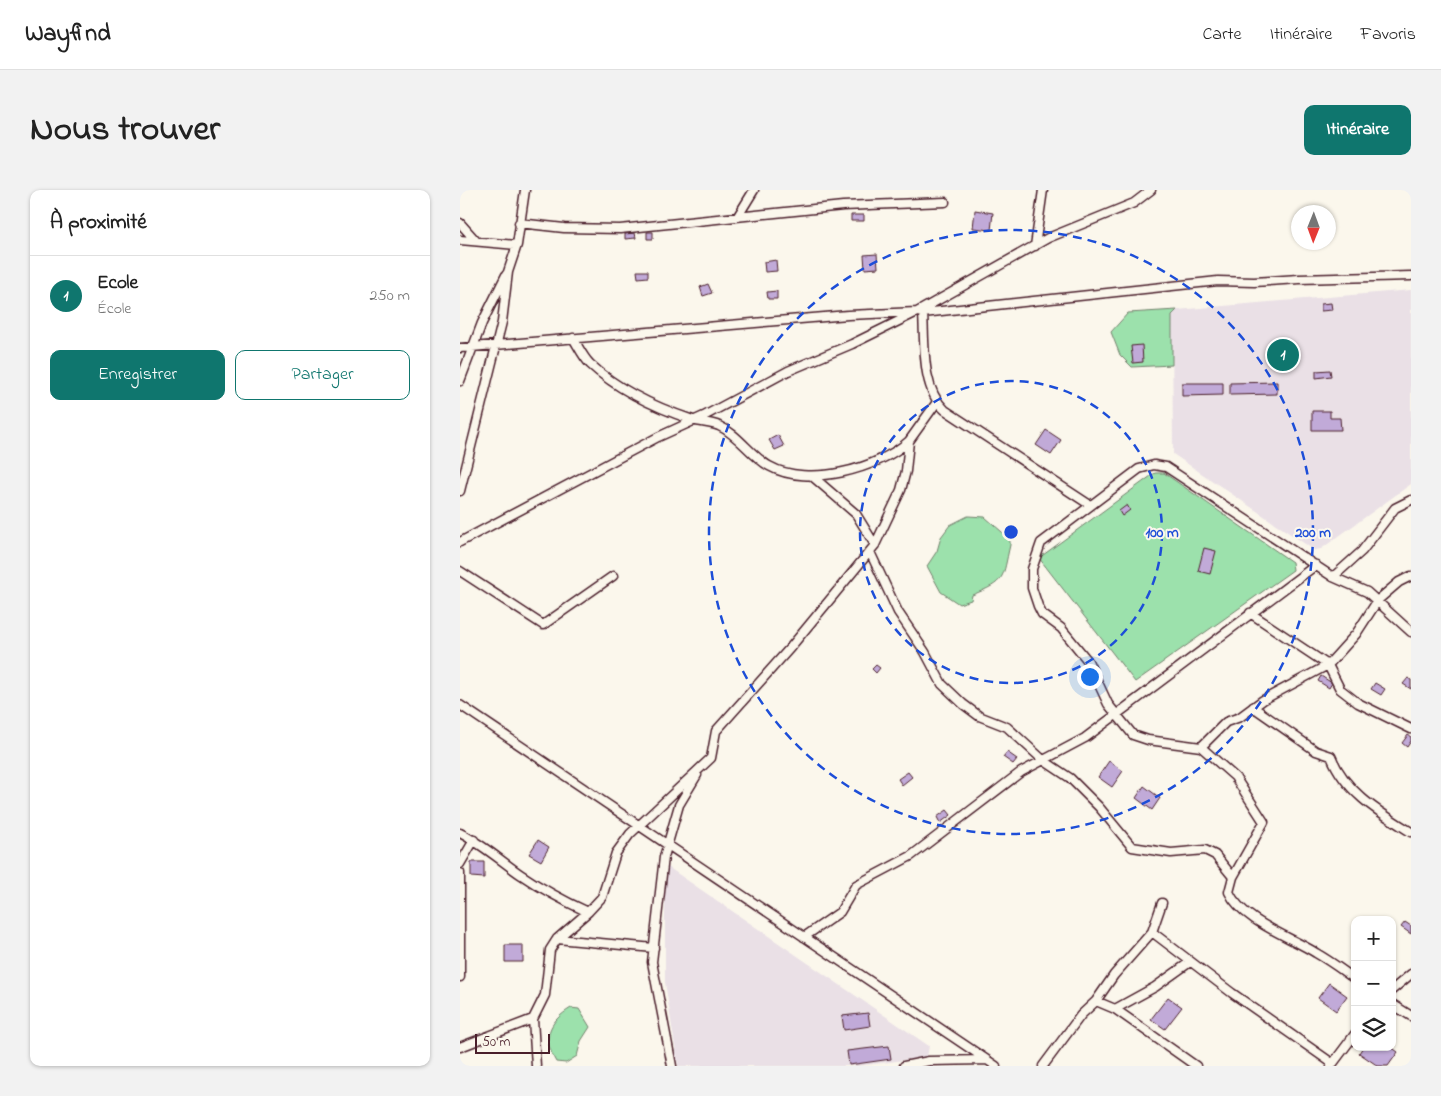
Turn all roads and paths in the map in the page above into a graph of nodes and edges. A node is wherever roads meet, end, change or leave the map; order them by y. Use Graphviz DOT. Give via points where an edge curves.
graph roads {
  1 [pos="525,190"];
  2 [pos="754,190"];
  3 [pos="1043,190"];
  4 [pos="1151,190"];
  5 [pos="945,202"];
  6 [pos="738,216"];
  7 [pos="460,223"];
  8 [pos="519,223"];
  9 [pos="460,240"];
  10 [pos="476,241"];
  11 [pos="518,245"];
  12 [pos="1035,246"];
  13 [pos="508,272"];
  14 [pos="1411,276"];
  15 [pos="920,313"];
  16 [pos="573,338"];
  17 [pos="497,344"];
  18 [pos="475,346"];
  19 [pos="460,348"];
  20 [pos="460,380"];
  21 [pos="937,402"];
  22 [pos="694,420"];
  23 [pos="909,441"];
  24 [pos="812,476"];
  25 [pos="460,491"];
  26 [pos="1410,501"];
  27 [pos="1090,505"];
  28 [pos="460,542"];
  29 [pos="873,548"];
  30 [pos="1316,565"];
  31 [pos="460,571"];
  32 [pos="613,576"];
  33 [pos="1411,576"];
  34 [pos="1333,577"];
  35 [pos="1378,600"];
  36 [pos="1250,613"];
  37 [pos="1411,632"];
  38 [pos="1328,664"];
  39 [pos="460,705"];
  40 [pos="1253,707"];
  41 [pos="1116,715"];
  42 [pos="1411,728"];
  43 [pos="1201,747"];
  44 [pos="1043,760"];
  45 [pos="700,769"];
  46 [pos="637,826"];
  47 [pos="1411,832"];
  48 [pos="460,833"];
  49 [pos="474,840"];
  50 [pos="667,846"];
  51 [pos="460,864"];
  52 [pos="460,873"];
  53 [pos="1233,877"];
  54 [pos="1162,903"];
  55 [pos="588,912"];
  56 [pos="1152,932"];
  57 [pos="804,937"];
  58 [pos="558,939"];
  59 [pos="654,948"];
  60 [pos="1190,962"];
  61 [pos="1411,974"];
  62 [pos="1351,976"];
  63 [pos="460,977"];
  64 [pos="1396,987"];
  65 [pos="1096,1001"];
  66 [pos="1395,1006"];
  67 [pos="1115,1009"];
  68 [pos="1411,1016"];
  69 [pos="533,1019"];
  70 [pos="1351,1039"];
  71 [pos="460,1047"];
  72 [pos="986,1060"];
  73 [pos="1332,1065"];
  74 [pos="536,1066"];
  75 [pos="672,1066"];
  76 [pos="904,1066"];
  77 [pos="996,1066"];
  78 [pos="1044,1066"];
  79 [pos="1196,1066"];
  1 -- 8 [label="street"];
  2 -- 6 [label="street"];
  3 -- 12 [label="street"];
  4 -- 12 [label="street" via="1134,203 1097,216"];
  5 -- 6 [label="street" via="842,206"];
  6 -- 8 [label="street" via="592,230"];
  7 -- 10 [label="street"];
  8 -- 11 [label="street"];
  9 -- 10 [label="street"];
  10 -- 11 [label="street"];
  11 -- 13 [label="street"];
  12 -- 15 [label="street"];
  13 -- 17 [label="street"];
  13 -- 18 [label="street" via="482,323"];
  14 -- 15 [label="street" via="1218,282"];
  15 -- 16 [label="street"];
  15 -- 21 [label="street" via="926,369"];
  15 -- 22 [label="street" via="788,371"];
  16 -- 17 [label="street"];
  16 -- 22 [label="street" via="589,363 630,394"];
  17 -- 18 [label="street"];
  17 -- 25 [label="street"];
  18 -- 19 [label="street"];
  18 -- 20 [label="street"];
  21 -- 23 [label="street"];
  21 -- 27 [label="street"];
  22 -- 24 [label="street" via="720,426 770,467"];
  22 -- 28 [label="street"];
  23 -- 24 [label="street" via="892,454 850,470"];
  23 -- 29 [label="street" via="901,490"];
  24 -- 29 [label="street" via="856,514"];
  26 -- 34 [label="street" via="1396,508 1362,551"];
  27 -- 30 [label="street" via="1139,469 1154,465 1166,467"];
  27 -- 41 [label="street" via="1041,543 1035,556 1032,588 1042,614 1062,628 1088,660"];
  29 -- 44 [label="street" via="898,612 942,684 979,716 1007,728"];
  29 -- 45 [label="street" via="790,648 720,724 711,758"];
  30 -- 34 [label="street"];
  30 -- 36 [label="street"];
  31 -- 32 [label="street" via="543,625"];
  33 -- 35 [label="street"];
  34 -- 35 [label="street"];
  35 -- 37 [label="street"];
  35 -- 38 [label="street" via="1356,634"];
  36 -- 38 [label="street"];
  36 -- 41 [label="street"];
  38 -- 40 [label="street"];
  38 -- 42 [label="street" via="1340,689 1358,703"];
  39 -- 46 [label="street"];
  40 -- 43 [label="street" via="1221,726"];
  40 -- 47 [label="street" via="1316,751 1331,756 1340,777 1355,792 1381,814"];
  41 -- 43 [label="street" via="1133,734 1148,740"];
  41 -- 44 [label="street" via="1085,738"];
  43 -- 53 [label="street" via="1235,777 1264,822"];
  44 -- 53 [label="street" via="1070,778 1132,847 1171,853 1205,850 1215,854"];
  44 -- 57 [label="street" via="1022,772 911,856 856,885 840,912"];
  45 -- 46 [label="street"];
  45 -- 50 [label="street" via="679,805"];
  46 -- 50 [label="street"];
  46 -- 55 [label="street" via="616,853 602,897"];
  48 -- 49 [label="street"];
  49 -- 51 [label="street"];
  49 -- 55 [label="street" via="541,888"];
  50 -- 57 [label="street"];
  50 -- 59 [label="street"];
  52 -- 63 [label="street"];
  53 -- 62 [label="street" via="1229,892 1243,910"];
  54 -- 56 [label="street"];
  55 -- 58 [label="street"];
  56 -- 60 [label="street"];
  56 -- 65 [label="street" via="1114,974"];
  57 -- 72 [label="street"];
  58 -- 59 [label="street"];
  58 -- 69 [label="street" via="550,950 545,995"];
  59 -- 75 [label="street" via="655,983"];
  60 -- 67 [label="street" via="1155,987"];
  60 -- 73 [label="street"];
  61 -- 64 [label="street"];
  65 -- 67 [label="street"];
  65 -- 78 [label="street" via="1081,1015"];
  66 -- 68 [label="street"];
  67 -- 79 [label="street"];
  69 -- 71 [label="street"];
  69 -- 74 [label="street"];
  70 -- 73 [label="street"];
  72 -- 76 [label="street" via="929,1061"];
  72 -- 77 [label="street"];
}
